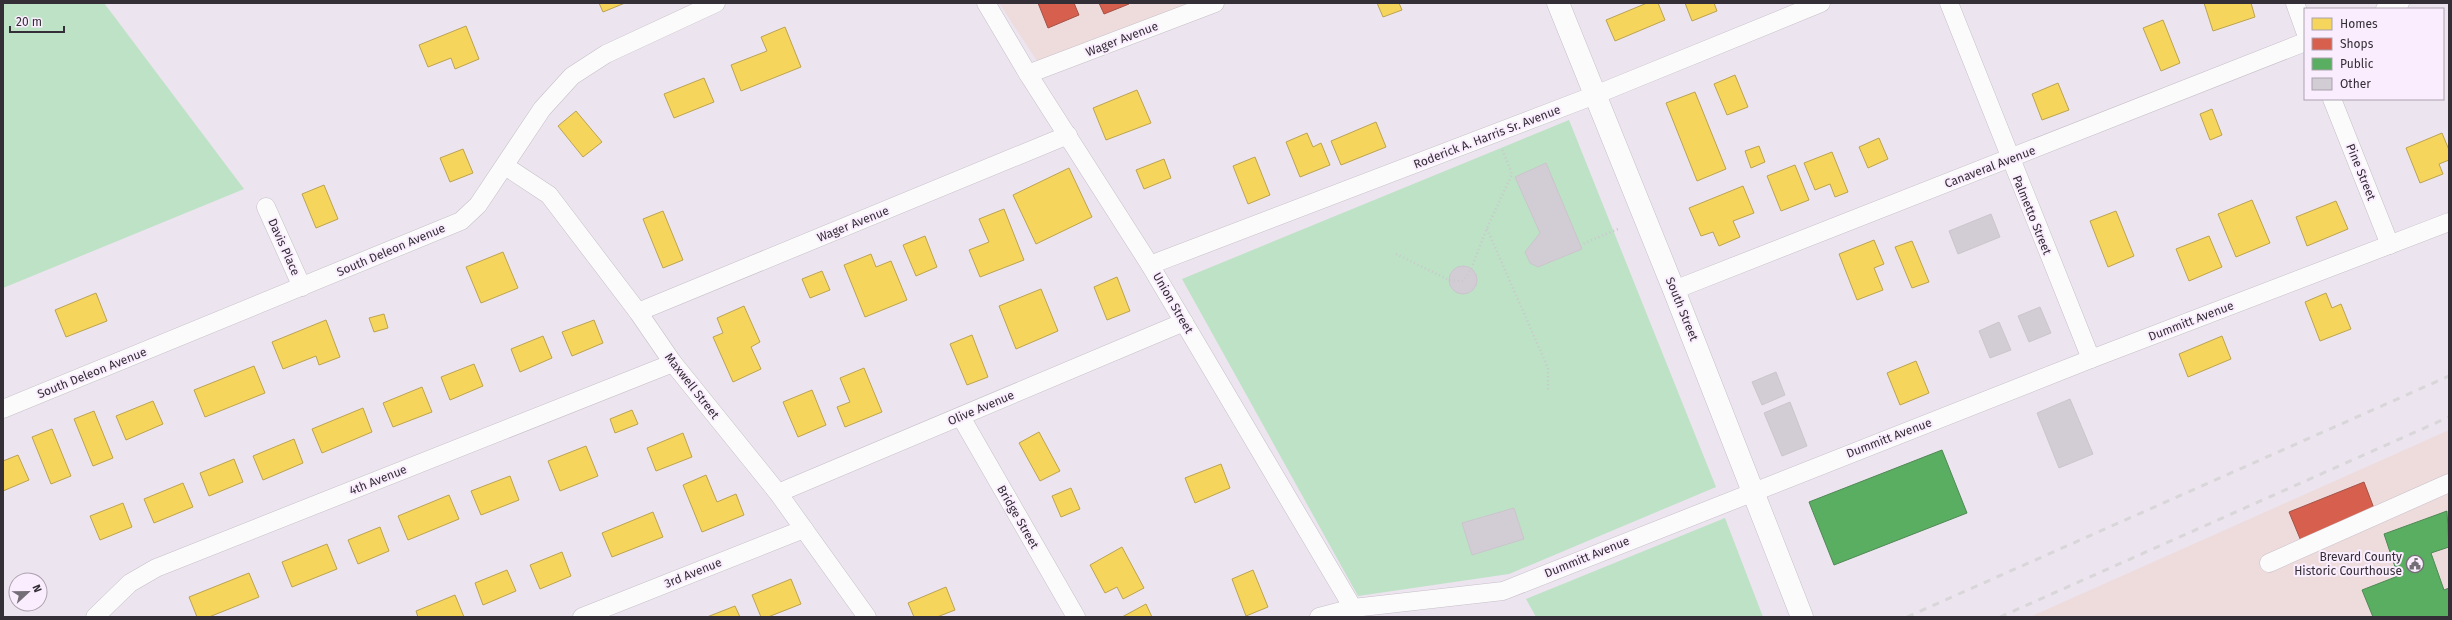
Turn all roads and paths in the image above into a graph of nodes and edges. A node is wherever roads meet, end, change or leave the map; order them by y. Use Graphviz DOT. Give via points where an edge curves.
graph roads {
  1 [pos="986,3"];
  2 [pos="1215,3"];
  3 [pos="1558,3"];
  4 [pos="1821,3"];
  5 [pos="1949,3"];
  6 [pos="2295,3"];
  7 [pos="2400,3"];
  8 [pos="706,5"];
  9 [pos="2388,8"];
  10 [pos="2304,27"];
  11 [pos="2304,42"];
  12 [pos="1028,74"];
  13 [pos="1595,95"];
  14 [pos="2332,100"];
  15 [pos="1496,133"];
  16 [pos="1068,135"];
  17 [pos="2010,159"];
  18 [pos="505,166"];
  19 [pos="266,207"];
  20 [pos="2449,222"];
  21 [pos="1487,228"];
  22 [pos="1618,229"];
  23 [pos="1580,245"];
  24 [pos="2390,245"];
  25 [pos="1396,254"];
  26 [pos="1150,265"];
  27 [pos="302,287"];
  28 [pos="1674,290"];
  29 [pos="638,312"];
  30 [pos="1184,322"];
  31 [pos="2091,359"];
  32 [pos="673,364"];
  33 [pos="1548,392"];
  34 [pos="3,409"];
  35 [pos="961,417"];
  36 [pos="2449,483"];
  37 [pos="1753,491"];
  38 [pos="778,493"];
  39 [pos="804,529"];
  40 [pos="2269,563"];
  41 [pos="1353,608"];
  42 [pos="96,617"];
  43 [pos="582,617"];
  44 [pos="867,617"];
  45 [pos="1076,617"];
  46 [pos="1319,617"];
  47 [pos="1802,617"];
  1 -- 12 [label="street, Union Street"];
  2 -- 12 [label="street, Wager Avenue"];
  3 -- 13 [label="main road, South Street"];
  4 -- 13 [label="street, Roderick A. Harris Sr. Avenue"];
  5 -- 17 [label="street, Palmetto Street"];
  6 -- 10 [label="street"];
  7 -- 9 [label="street"];
  8 -- 18 [label="street, South Deleon Avenue" via="606,54 572,76 542,110"];
  11 -- 17 [label="street, Canaveral Avenue"];
  12 -- 16 [label="street, Union Street"];
  13 -- 15 [label="street, Roderick A. Harris Sr. Avenue"];
  13 -- 28 [label="main road, South Street"];
  14 -- 24 [label="street, Pine Street"];
  15 -- 21 [label="path" via="1512,174"];
  15 -- 26 [label="street, Roderick A. Harris Sr. Avenue"];
  16 -- 26 [label="street, Union Street"];
  16 -- 29 [label="street, Wager Avenue"];
  17 -- 28 [label="street, Canaveral Avenue"];
  17 -- 31 [label="street, Palmetto Street"];
  18 -- 27 [label="street, South Deleon Avenue" via="478,205 461,221"];
  18 -- 29 [label="street, Maxwell Street" via="549,195"];
  19 -- 27 [label="street, Davis Place"];
  20 -- 24 [label="street, Dummitt Avenue"];
  21 -- 25 [label="path" via="1471,269 1463,281 1449,280"];
  21 -- 33 [label="path" via="1548,368"];
  22 -- 23 [label="path"];
  24 -- 31 [label="street, Dummitt Avenue"];
  26 -- 30 [label="street, Union Street"];
  27 -- 34 [label="street, South Deleon Avenue"];
  28 -- 37 [label="main road, South Street"];
  29 -- 32 [label="street, Maxwell Street"];
  30 -- 35 [label="street, Olive Avenue"];
  30 -- 41 [label="street, Union Street"];
  31 -- 37 [label="street, Dummitt Avenue"];
  32 -- 38 [label="street, Maxwell Street"];
  32 -- 42 [label="street, 4th Avenue" via="156,568 130,583"];
  35 -- 38 [label="street, Olive Avenue"];
  35 -- 45 [label="street, Bridge Street"];
  36 -- 40 [label="street"];
  37 -- 41 [label="street, Dummitt Avenue" via="1503,590"];
  37 -- 47 [label="main road, South Street"];
  38 -- 39 [label="street, Maxwell Street"];
  39 -- 43 [label="street, 3rd Avenue"];
  39 -- 44 [label="street, Maxwell Street"];
  41 -- 46 [label="street, Dummitt Avenue"];
}
